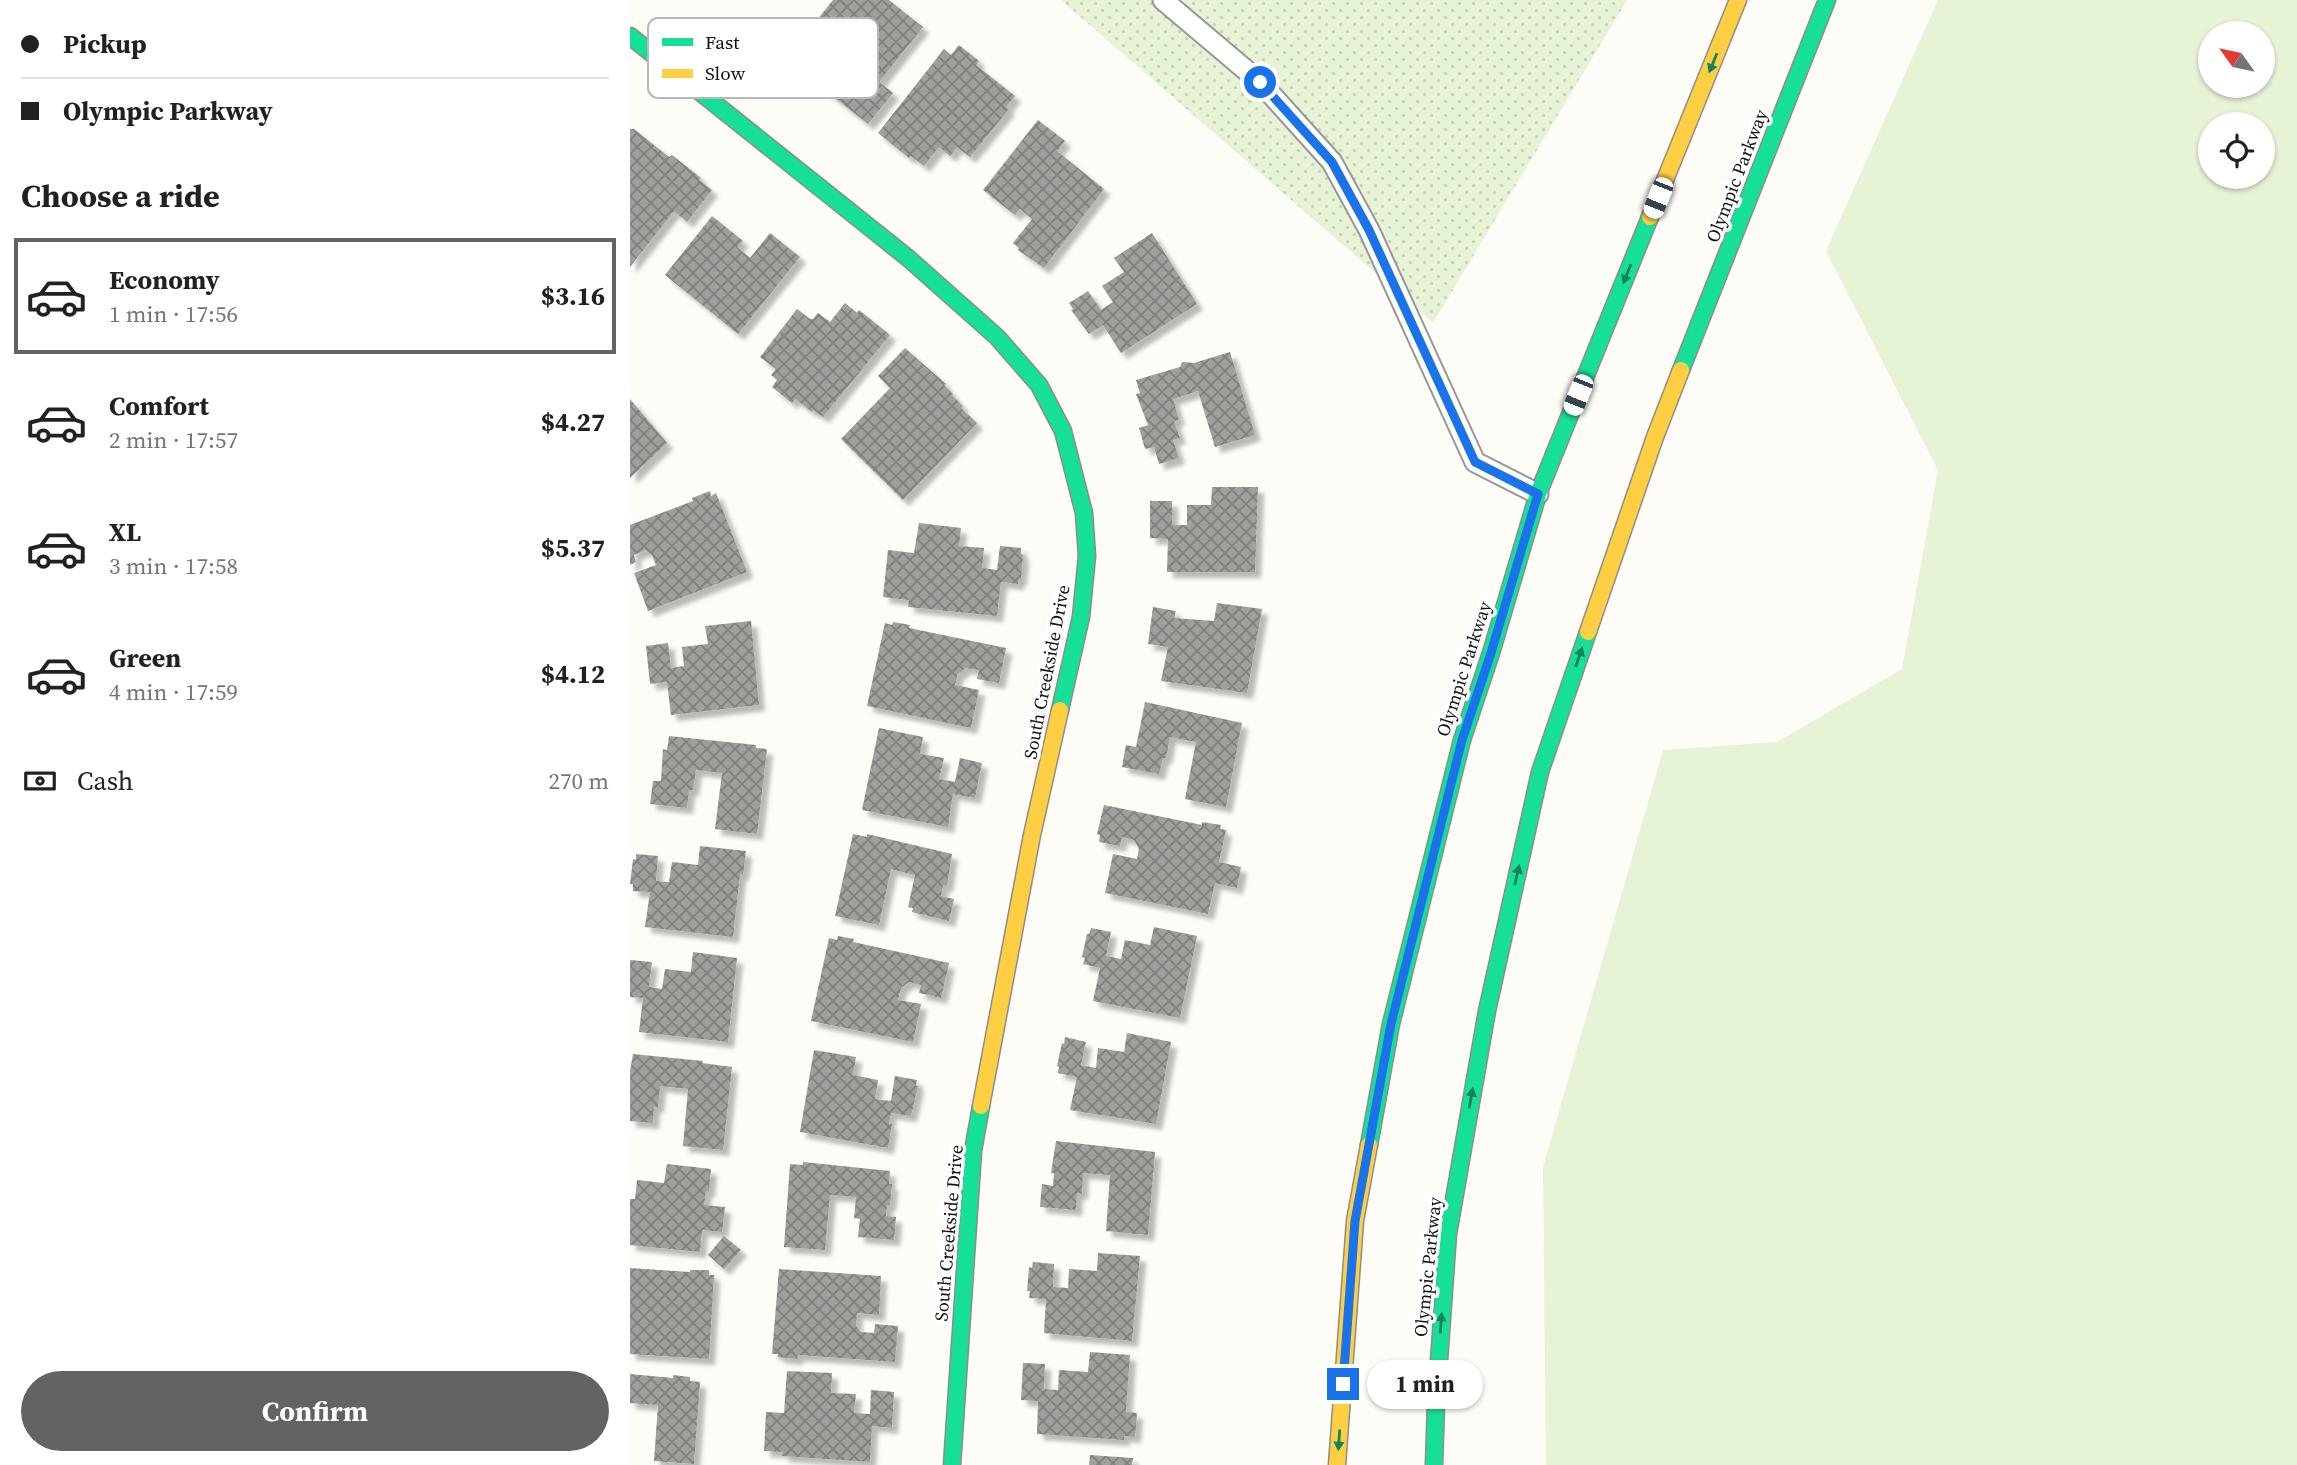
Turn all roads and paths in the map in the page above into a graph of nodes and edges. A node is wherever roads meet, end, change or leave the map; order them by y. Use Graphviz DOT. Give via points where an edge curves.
graph roads {
  1 [pos="1163,0"];
  2 [pos="1738,0"];
  3 [pos="1828,0"];
  4 [pos="630,36"];
  5 [pos="648,50"];
  6 [pos="708,98"];
  7 [pos="1538,494"];
  8 [pos="952,1465"];
  9 [pos="1337,1465"];
  10 [pos="1434,1465"];
  1 -- 7 [label="lane" via="1260,82 1332,162 1369,230 1475,462"];
  2 -- 7 [label="main road, Olympic Parkway, one-way"];
  10 -- 3 [label="main road, Olympic Parkway, one-way" via="1448,1234 1487,1011 1540,772 1656,437"];
  4 -- 5 [label="main road, South Creekside Drive"];
  6 -- 8 [label="main road, South Creekside Drive" via="908,258 997,337 1039,385 1063,431 1084,513 1087,556 1081,617 1032,835 973,1151"];
  7 -- 9 [label="main road, Olympic Parkway, one-way" via="1462,740 1391,1024 1355,1221"];
}
